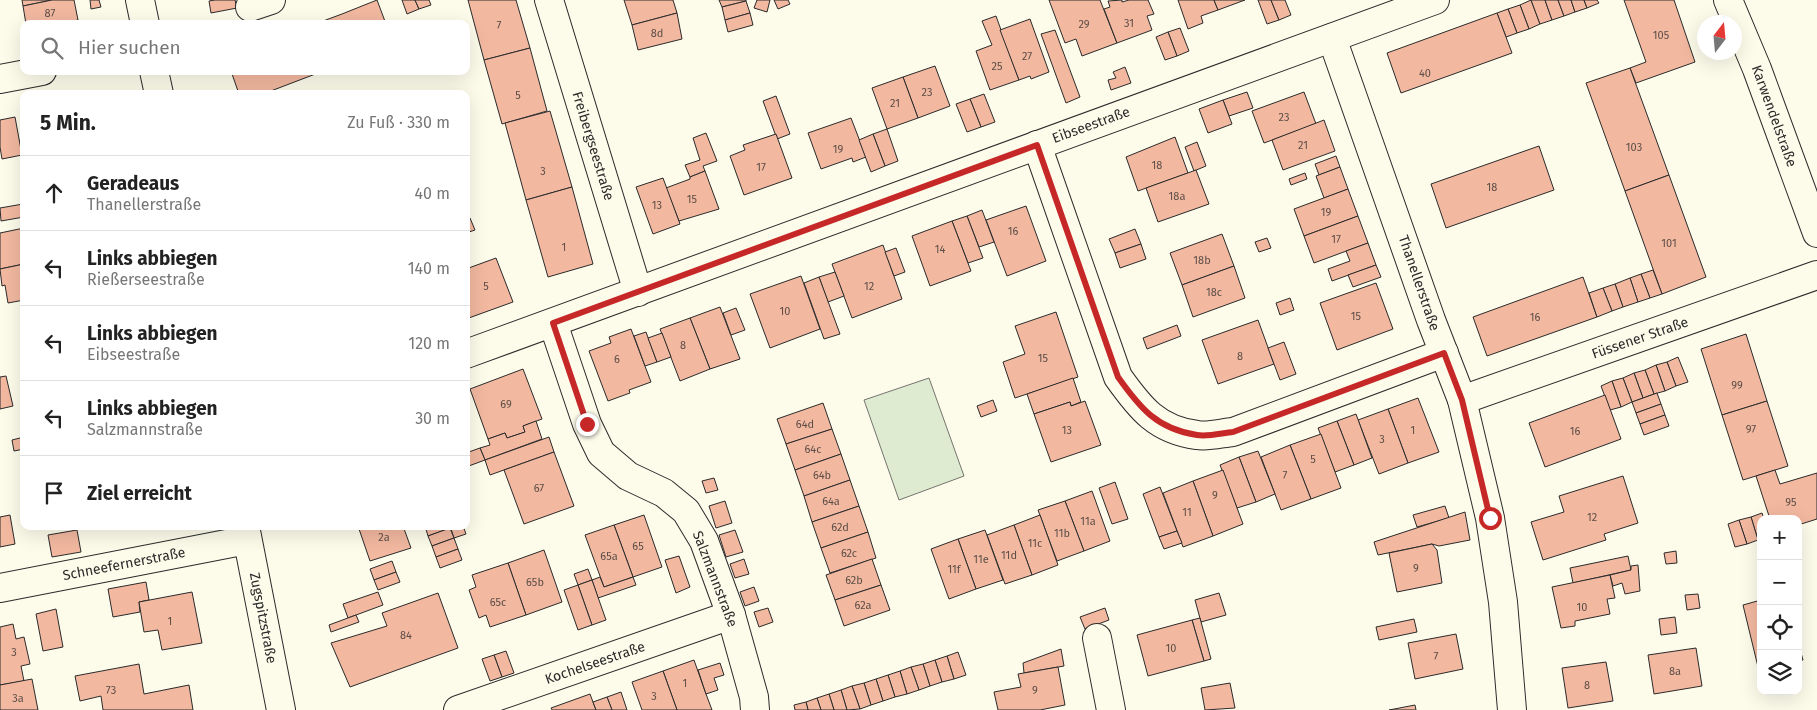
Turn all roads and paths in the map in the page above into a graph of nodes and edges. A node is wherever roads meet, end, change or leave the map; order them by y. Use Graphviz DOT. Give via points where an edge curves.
graph roads {
  1 [pos="140,0"];
  2 [pos="549,0"];
  3 [pos="1435,0"];
  4 [pos="1728,0"];
  5 [pos="144,20"];
  6 [pos="1332,38"];
  7 [pos="23,75"];
  8 [pos="155,75"];
  9 [pos="0,80"];
  10 [pos="158,90"];
  11 [pos="1037,145"];
  12 [pos="1817,233"];
  13 [pos="1817,275"];
  14 [pos="638,292"];
  15 [pos="553,323"];
  16 [pos="470,353"];
  17 [pos="1444,353"];
  18 [pos="1462,400"];
  19 [pos="246,533"];
  20 [pos="0,588"];
  21 [pos="731,615"];
  22 [pos="1098,638"];
  23 [pos="281,710"];
  24 [pos="458,710"];
  25 [pos="755,710"];
  26 [pos="1111,710"];
  27 [pos="1512,710"];
  1 -- 5 [label="street"];
  2 -- 14 [label="street, Freibergseestraße"];
  3 -- 6 [label="street, Eibseestraße"];
  4 -- 12 [label="street, Karwendelstraße"];
  6 -- 11 [label="street, Eibseestraße"];
  6 -- 17 [label="street, Thanellerstraße"];
  7 -- 9 [label="street"];
  8 -- 10 [label="street"];
  11 -- 14 [label="street, Eibseestraße"];
  11 -- 17 [label="street" via="1118,377 1138,405 1167,427 1199,436 1233,432"];
  13 -- 18 [label="street, Füssener Straße"];
  14 -- 15 [label="street, Eibseestraße"];
  15 -- 16 [label="street, Eibseestraße"];
  15 -- 21 [label="street, Salzmannstraße" via="587,424 601,453 628,476 664,493 686,511 704,541"];
  17 -- 18 [label="street, Thanellerstraße"];
  18 -- 27 [label="street, Thanellerstraße" via="1490,518 1503,602"];
  19 -- 20 [label="street, Schneefernerstraße"];
  19 -- 23 [label="street, Zugspitzstraße"];
  21 -- 24 [label="street, Kochelseestraße"];
  21 -- 25 [label="street, Salzmannstraße"];
  22 -- 26 [label="street"];
}
